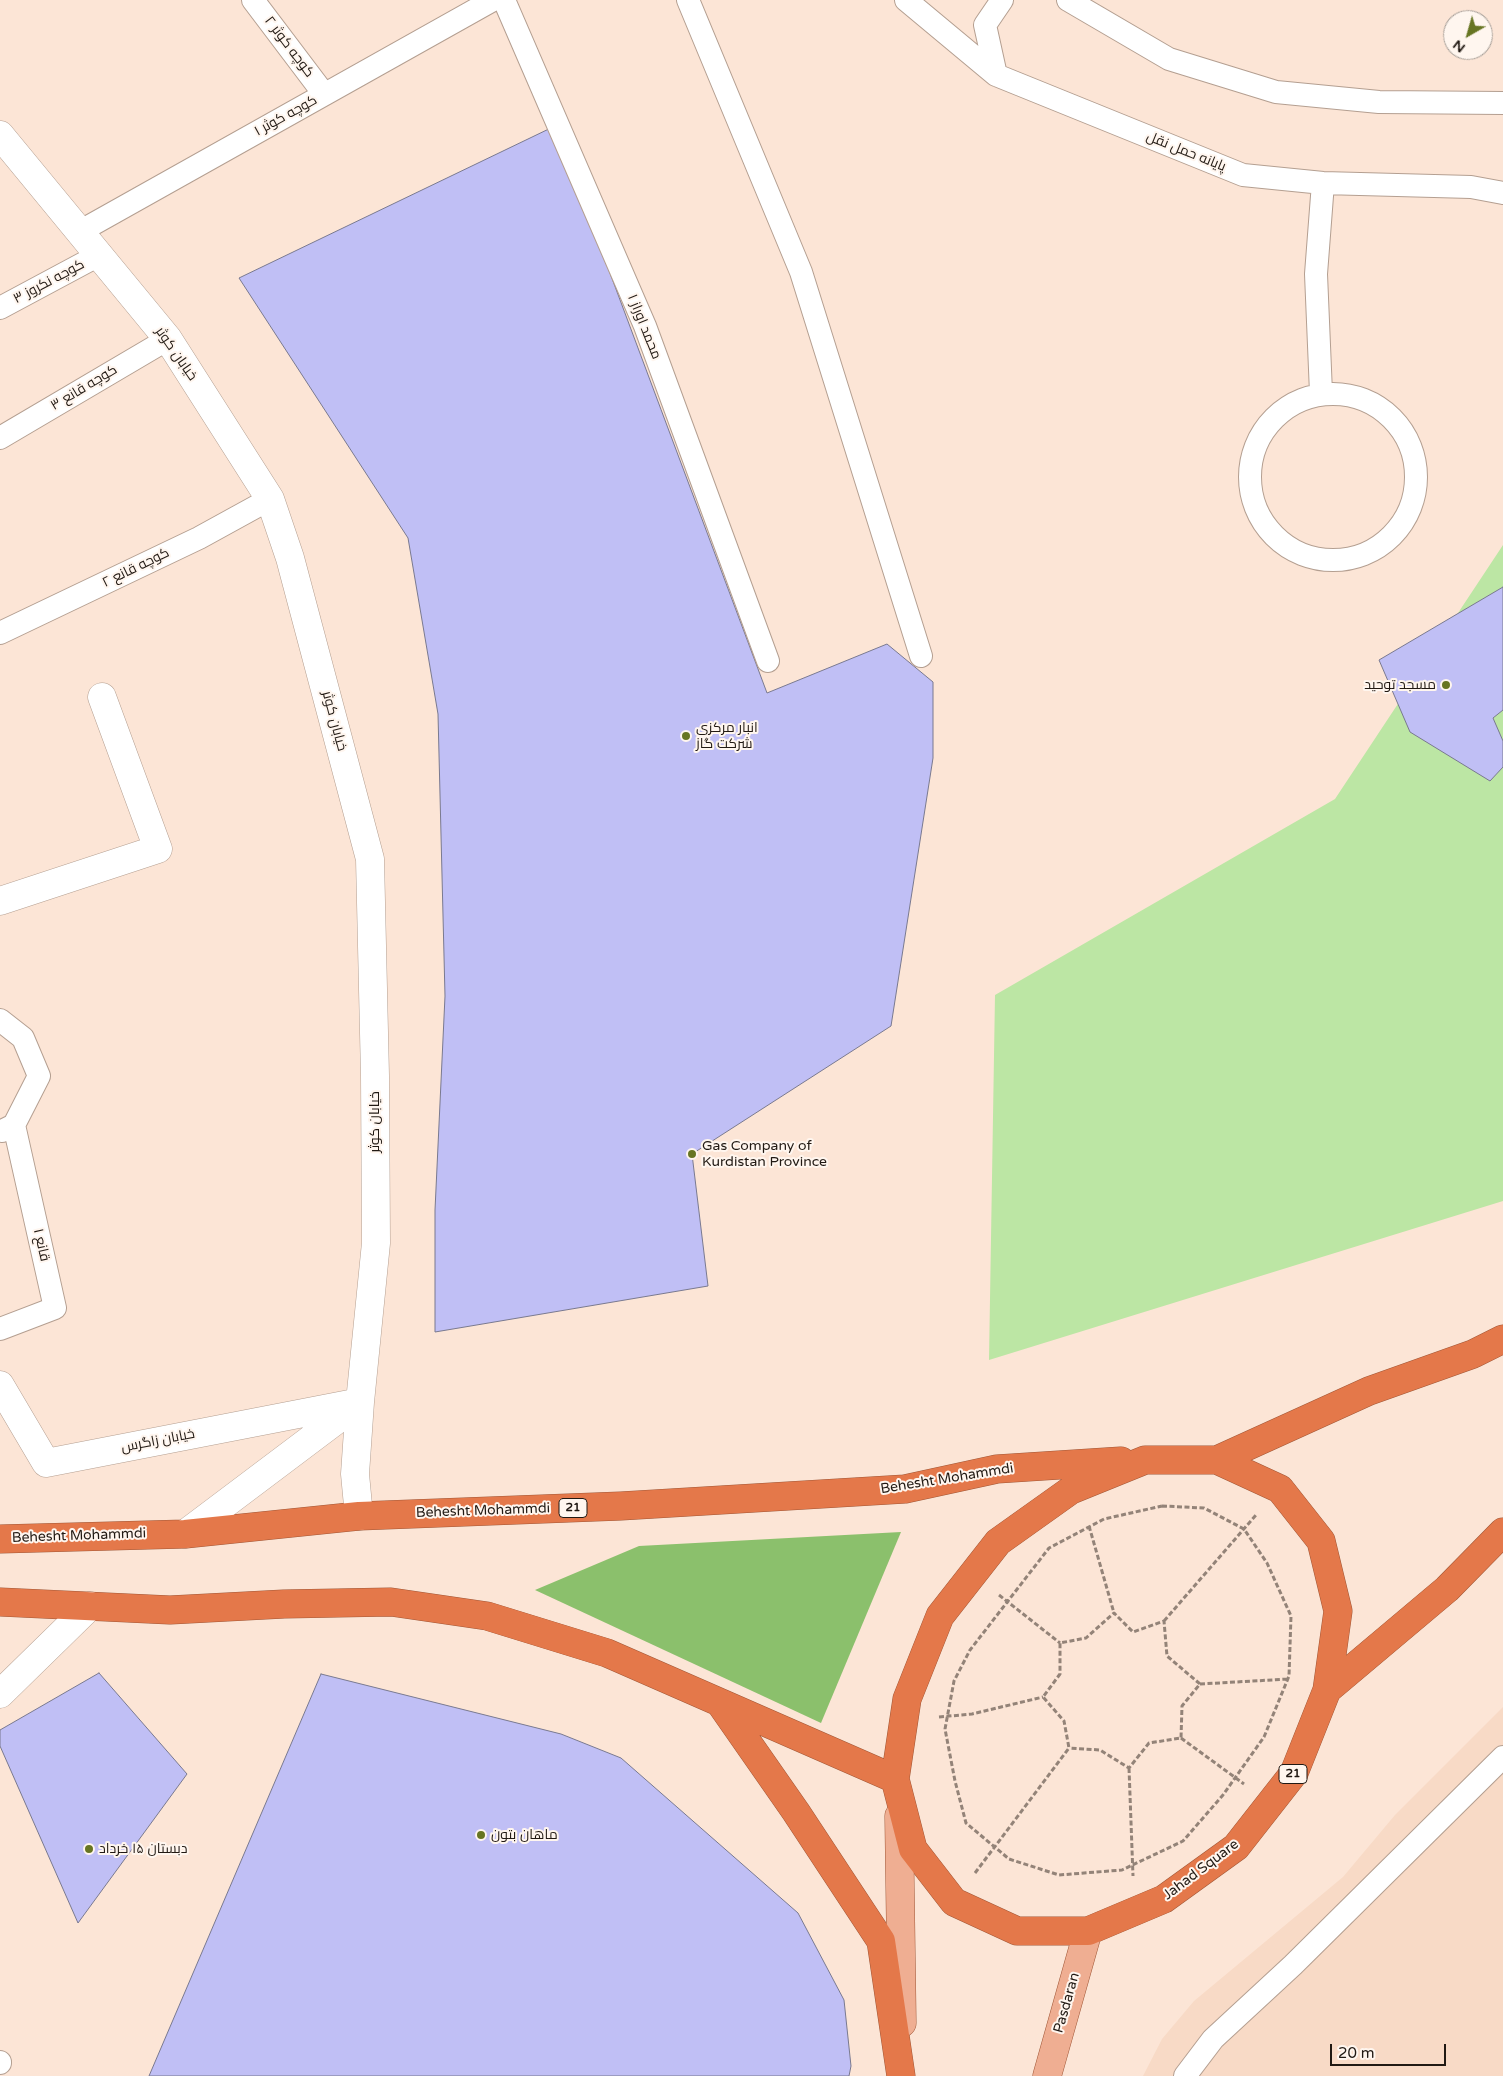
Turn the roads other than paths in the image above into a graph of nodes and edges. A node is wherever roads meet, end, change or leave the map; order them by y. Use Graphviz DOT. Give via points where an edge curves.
graph roads {
  1 [pos="253,0"];
  2 [pos="493,0"];
  3 [pos="504,0"];
  4 [pos="688,0"];
  5 [pos="906,0"];
  6 [pos="1002,0"];
  7 [pos="1068,0"];
  8 [pos="996,75"];
  9 [pos="324,94"];
  10 [pos="1503,103"];
  11 [pos="0,135"];
  12 [pos="1323,183"];
  13 [pos="1503,193"];
  14 [pos="79,232"];
  15 [pos="99,255"];
  16 [pos="0,308"];
  17 [pos="168,338"];
  18 [pos="1321,393"];
  19 [pos="0,438"];
  20 [pos="270,499"];
  21 [pos="0,633"];
  22 [pos="921,656"];
  23 [pos="768,661"];
  24 [pos="102,697"];
  25 [pos="0,901"];
  26 [pos="0,1020"];
  27 [pos="7,1128"];
  28 [pos="0,1328"];
  29 [pos="1503,1339"];
  30 [pos="0,1385"];
  31 [pos="360,1402"];
  32 [pos="1145,1460"];
  33 [pos="1216,1460"];
  34 [pos="359,1516"];
  35 [pos="1503,1532"];
  36 [pos="184,1534"];
  37 [pos="0,1538"];
  38 [pos="0,1602"];
  39 [pos="90,1606"];
  40 [pos="1328,1683"];
  41 [pos="0,1694"];
  42 [pos="720,1703"];
  43 [pos="1503,1757"];
  44 [pos="897,1788"];
  45 [pos="1088,1931"];
  46 [pos="902,2076"];
  47 [pos="1047,2076"];
  48 [pos="1185,2076"];
  1 -- 9 [label="lane, کوچه کوثر ۲"];
  2 -- 9 [label="lane, کوچه کوثر ۱"];
  3 -- 23 [label="lane, محمد اوراز ۱" via="646,326"];
  4 -- 22 [label="lane" via="801,272"];
  5 -- 8 [label="lane, پایانه حمل نقل"];
  6 -- 8 [label="lane" via="985,25"];
  7 -- 10 [label="lane" via="1169,59 1276,92 1380,102"];
  8 -- 12 [label="lane, پایانه حمل نقل" via="1243,175"];
  9 -- 14 [label="lane, کوچه کوثر ۱"];
  11 -- 14 [label="street, خیابان کوثر"];
  12 -- 13 [label="lane, پایانه حمل نقل" via="1471,187"];
  12 -- 18 [label="lane" via="1316,274"];
  14 -- 15 [label="street, خیابان کوثر"];
  15 -- 16 [label="lane, کوچه نکروز ۳"];
  15 -- 17 [label="street, خیابان کوثر"];
  17 -- 19 [label="lane, کوچه قانع ۳"];
  17 -- 20 [label="street, خیابان کوثر"];
  18 -- 18 [label="lane" via="1281,410 1256,440 1248,471 1253,506 1270,533 1300,555 1325,561 1350,560 1376,550 1400,529 1415,497 1416,468 1406,436 1384,410 1357,396"];
  20 -- 21 [label="lane, کوچه قانع ۲" via="199,538"];
  20 -- 31 [label="street, خیابان کوثر" via="290,558 370,859 376,1243"];
  24 -- 25 [label="street" via="158,849"];
  26 -- 27 [label="lane" via="23,1038 39,1076"];
  27 -- 28 [label="lane, قانع ۱" via="55,1308"];
  29 -- 33 [label="highway, 21" via="1473,1354 1369,1391"];
  30 -- 31 [label="street, خیابان زاگرس" via="46,1464"];
  31 -- 34 [label="street, خیابان کوثر" via="355,1474"];
  31 -- 36 [label="street"];
  32 -- 33 [label="highway, Jahad Square / 21"];
  32 -- 34 [label="highway, Behesht Mohammdi / 21" via="997,1469 905,1489 621,1506"];
  32 -- 44 [label="highway, Jahad Square / 21" via="1071,1490 998,1542 940,1616 907,1699"];
  33 -- 40 [label="highway, Jahad Square / 21" via="1280,1489 1321,1542 1338,1611"];
  34 -- 36 [label="highway, Behesht Mohammdi / 21"];
  35 -- 40 [label="highway, 21" via="1447,1589"];
  36 -- 37 [label="highway, Behesht Mohammdi / 21"];
  38 -- 39 [label="highway"];
  39 -- 41 [label="street"];
  39 -- 42 [label="highway" via="170,1610 391,1602 487,1616 607,1653"];
  40 -- 45 [label="highway, Jahad Square / 21" via="1294,1773 1236,1848 1164,1899"];
  42 -- 44 [label="highway"];
  42 -- 46 [label="highway" via="881,1941"];
  43 -- 48 [label="lane" via="1213,2039"];
  44 -- 45 [label="highway, Jahad Square / 21" via="912,1849 954,1902 1017,1931"];
  44 -- 46 [label="main road"];
  45 -- 47 [label="main road, Pasdaran"];
}
